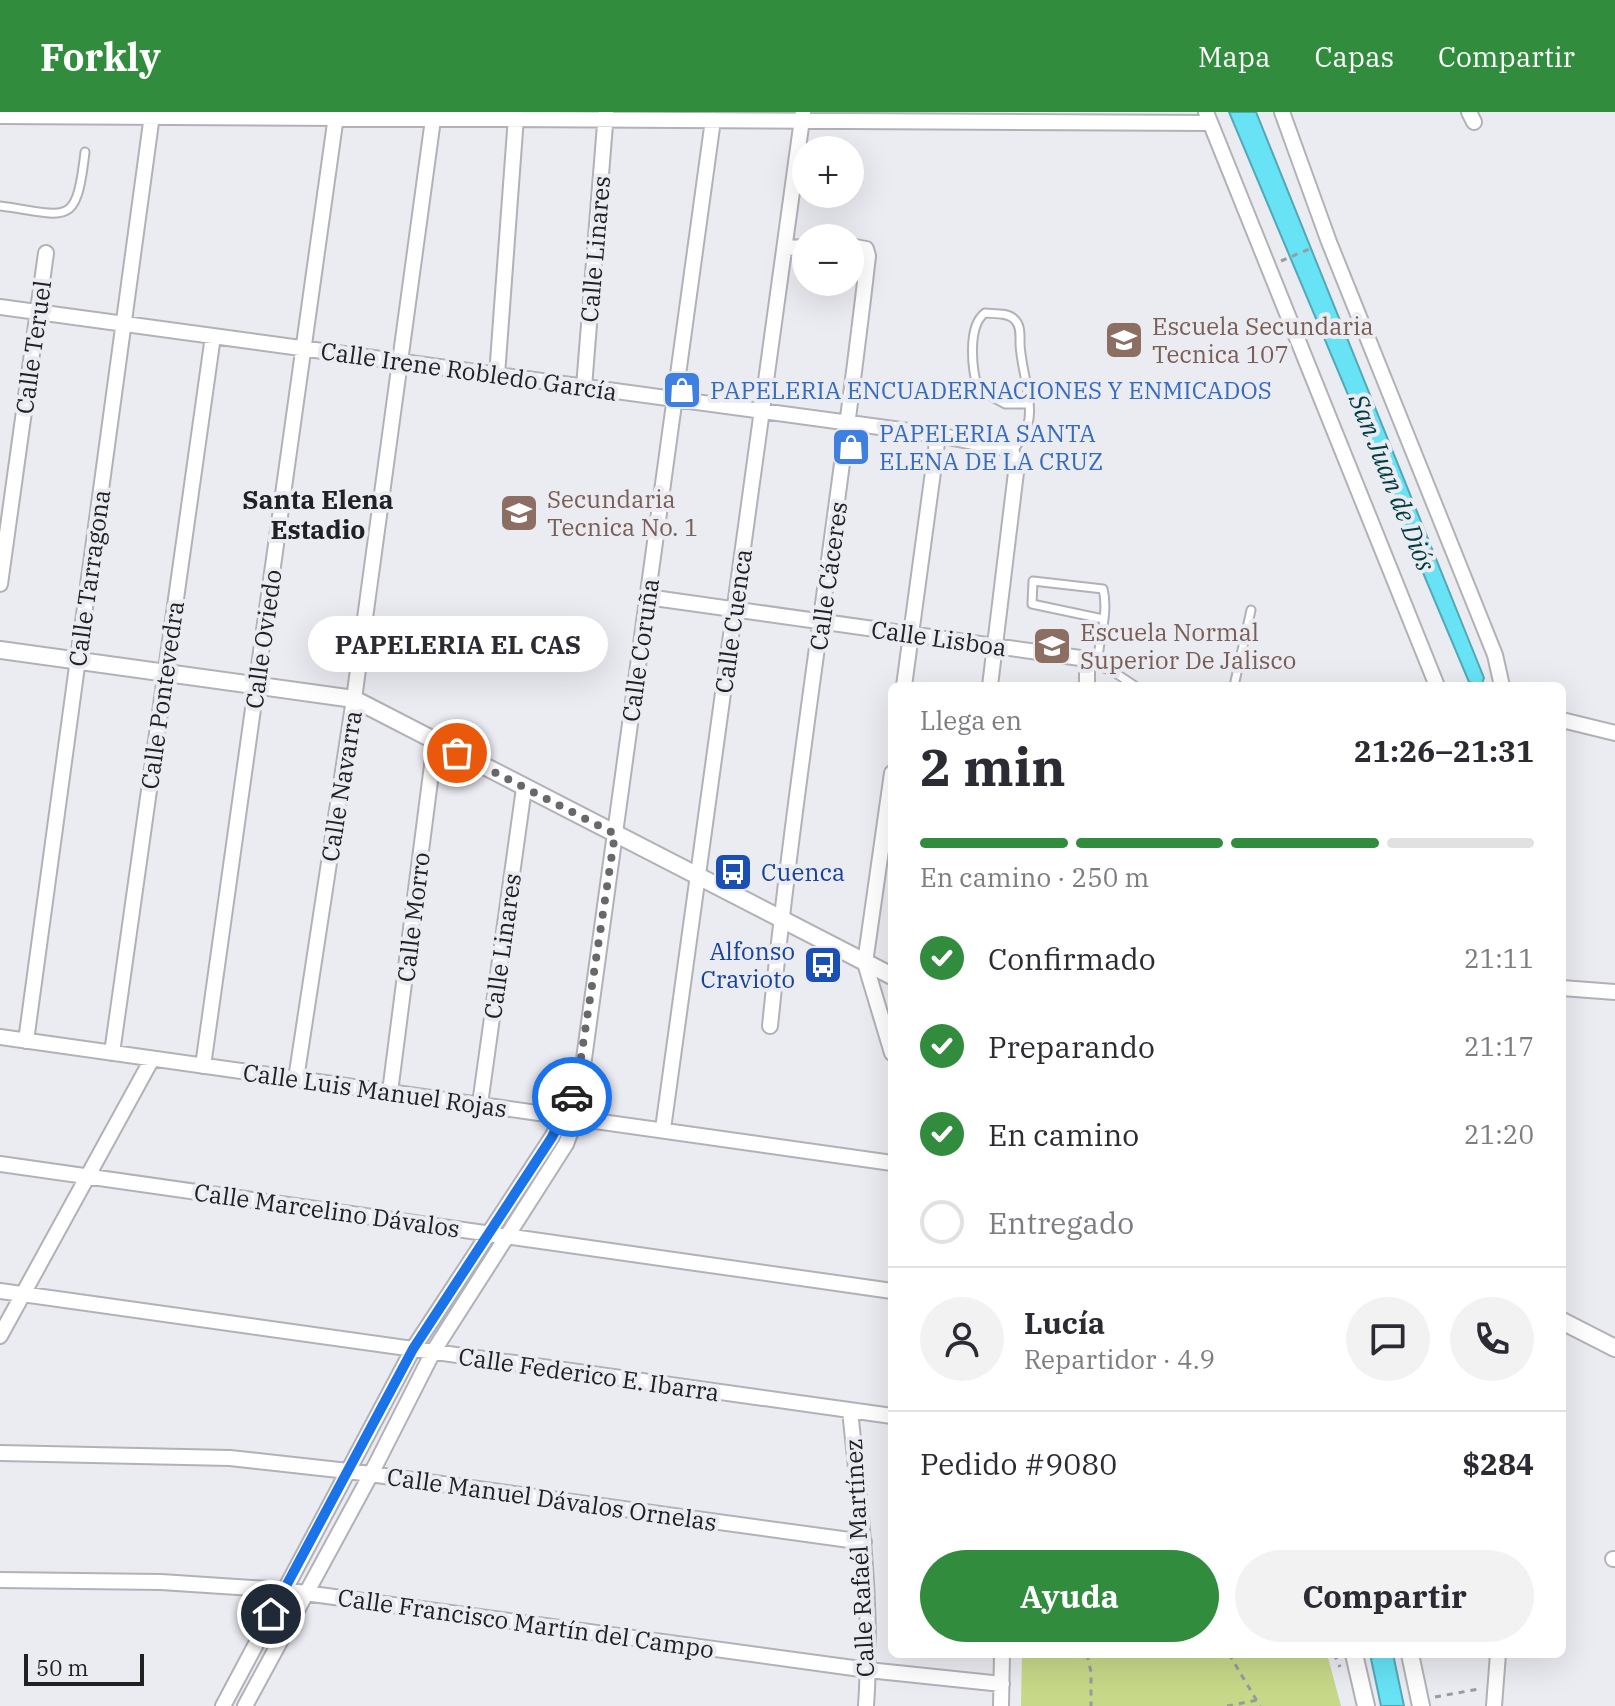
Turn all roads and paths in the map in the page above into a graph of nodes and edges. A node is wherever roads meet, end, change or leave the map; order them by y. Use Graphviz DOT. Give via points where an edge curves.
graph roads {
  1 [pos="1282,112"];
  2 [pos="174,114"];
  3 [pos="434,114"];
  4 [pos="152,115"];
  5 [pos="606,115"];
  6 [pos="0,116"];
  7 [pos="336,116"];
  8 [pos="516,117"];
  9 [pos="803,117"];
  10 [pos="1208,118"];
  11 [pos="713,120"];
  12 [pos="85,152"];
  13 [pos="0,206"];
  14 [pos="1317,246"];
  15 [pos="785,248"];
  16 [pos="792,248"];
  17 [pos="864,249"];
  18 [pos="46,253"];
  19 [pos="1278,262"];
  20 [pos="864,291"];
  21 [pos="863,296"];
  22 [pos="0,307"];
  23 [pos="38,312"];
  24 [pos="124,324"];
  25 [pos="213,336"];
  26 [pos="303,348"];
  27 [pos="398,361"];
  28 [pos="497,375"];
  29 [pos="584,387"];
  30 [pos="673,399"];
  31 [pos="1027,404"];
  32 [pos="762,411"];
  33 [pos="849,423"];
  34 [pos="938,435"];
  35 [pos="1012,453"];
  36 [pos="0,584"];
  37 [pos="647,597"];
  38 [pos="734,609"];
  39 [pos="1251,610"];
  40 [pos="1103,619"];
  41 [pos="822,622"];
  42 [pos="911,634"];
  43 [pos="995,646"];
  44 [pos="0,650"];
  45 [pos="78,661"];
  46 [pos="1092,664"];
  47 [pos="165,673"];
  48 [pos="905,682"];
  49 [pos="990,682"];
  50 [pos="1088,682"];
  51 [pos="1127,682"];
  52 [pos="1235,682"];
  53 [pos="1435,682"];
  54 [pos="1501,682"];
  55 [pos="256,686"];
  56 [pos="354,699"];
  57 [pos="1566,721"];
  58 [pos="1615,733"];
  59 [pos="435,742"];
  60 [pos="524,788"];
  61 [pos="888,801"];
  62 [pos="615,834"];
  63 [pos="697,877"];
  64 [pos="780,919"];
  65 [pos="865,963"];
  66 [pos="888,974"];
  67 [pos="1566,988"];
  68 [pos="1615,992"];
  69 [pos="770,1026"];
  70 [pos="0,1037"];
  71 [pos="888,1040"];
  72 [pos="26,1041"];
  73 [pos="112,1053"];
  74 [pos="152,1059"];
  75 [pos="203,1066"];
  76 [pos="296,1079"];
  77 [pos="390,1092"];
  78 [pos="480,1104"];
  79 [pos="570,1116"];
  80 [pos="663,1129"];
  81 [pos="888,1162"];
  82 [pos="0,1164"];
  83 [pos="88,1175"];
  84 [pos="488,1233"];
  85 [pos="508,1235"];
  86 [pos="888,1290"];
  87 [pos="0,1291"];
  88 [pos="23,1294"];
  89 [pos="1566,1323"];
  90 [pos="0,1336"];
  91 [pos="1615,1348"];
  92 [pos="413,1349"];
  93 [pos="433,1352"];
  94 [pos="850,1410"];
  95 [pos="888,1415"];
  96 [pos="0,1453"];
  97 [pos="348,1471"];
  98 [pos="371,1474"];
  99 [pos="864,1542"];
  100 [pos="0,1580"];
  101 [pos="283,1590"];
  102 [pos="305,1593"];
  103 [pos="1002,1658"];
  104 [pos="1088,1658"];
  105 [pos="1232,1658"];
  106 [pos="1355,1658"];
  107 [pos="1411,1658"];
  108 [pos="1498,1658"];
  109 [pos="868,1670"];
  110 [pos="1002,1684"];
  111 [pos="1496,1686"];
  112 [pos="1258,1700"];
  113 [pos="1420,1703"];
  114 [pos="223,1706"];
  115 [pos="245,1706"];
  116 [pos="866,1706"];
  117 [pos="1001,1706"];
  118 [pos="1091,1706"];
  119 [pos="1227,1706"];
  120 [pos="1260,1706"];
  121 [pos="1366,1706"];
  122 [pos="1494,1706"];
  1 -- 54 [label="street"];
  2 -- 4 [label="street"];
  2 -- 7 [label="street"];
  3 -- 7 [label="street"];
  3 -- 8 [label="street"];
  3 -- 27 [label="street, Calle Navarra"];
  4 -- 6 [label="street"];
  4 -- 24 [label="street, Calle Tarragona"];
  5 -- 8 [label="street"];
  5 -- 11 [label="street"];
  5 -- 29 [label="street, Calle Linares"];
  7 -- 26 [label="street, Calle Oviedo"];
  8 -- 28 [label="street"];
  9 -- 10 [label="street"];
  9 -- 11 [label="street"];
  9 -- 15 [label="street, Calle Cuenca"];
  10 -- 53 [label="street"];
  11 -- 30 [label="street, Calle Coruña"];
  12 -- 13 [label="lane" via="80,191 70,210"];
  14 -- 19 [label="path"];
  15 -- 16 [label="street"];
  15 -- 32 [label="street, Calle Cuenca"];
  17 -- 20 [label="street, Calle Cáceres"];
  18 -- 23 [label="street, Calle Teruel"];
  21 -- 33 [label="street, Calle Cáceres"];
  22 -- 23 [label="street, Calle Irene Robledo García"];
  23 -- 24 [label="street, Calle Irene Robledo García"];
  23 -- 36 [label="street, Calle Teruel"];
  24 -- 25 [label="street, Calle Irene Robledo García"];
  24 -- 45 [label="street, Calle Tarragona"];
  25 -- 26 [label="street, Calle Irene Robledo García"];
  25 -- 47 [label="street, Calle Pontevedra"];
  26 -- 27 [label="street, Calle Irene Robledo García"];
  26 -- 55 [label="street, Calle Oviedo"];
  27 -- 28 [label="street, Calle Irene Robledo García"];
  27 -- 56 [label="street, Calle Navarra"];
  28 -- 29 [label="street, Calle Irene Robledo García"];
  29 -- 30 [label="street, Calle Irene Robledo García"];
  30 -- 32 [label="street, Calle Irene Robledo García"];
  30 -- 37 [label="street, Calle Coruña"];
  31 -- 31 [label="lane" via="1020,329 1005,314 985,313 975,326 978,389 1005,404"];
  31 -- 35 [label="lane" via="1026,431"];
  32 -- 33 [label="street, Calle Irene Robledo García"];
  32 -- 38 [label="street, Calle Cuenca"];
  33 -- 34 [label="street, Calle Irene Robledo García"];
  33 -- 41 [label="street, Calle Cáceres"];
  34 -- 35 [label="street, Calle Irene Robledo García"];
  34 -- 42 [label="street"];
  35 -- 43 [label="street" via="1017,464"];
  37 -- 38 [label="street, Calle Lisboa"];
  37 -- 62 [label="street, Calle Coruña"];
  38 -- 41 [label="street, Calle Lisboa"];
  38 -- 63 [label="street, Calle Cuenca"];
  39 -- 52 [label="lane"];
  40 -- 40 [label="lane" via="1032,604 1033,581 1103,589"];
  40 -- 46 [label="lane"];
  41 -- 42 [label="street, Calle Lisboa"];
  41 -- 64 [label="street, Calle Cáceres"];
  42 -- 43 [label="street, Calle Lisboa"];
  42 -- 48 [label="street"];
  43 -- 46 [label="street, Calle Lisboa"];
  43 -- 49 [label="street"];
  44 -- 45 [label="street"];
  45 -- 47 [label="street"];
  45 -- 72 [label="street, Calle Tarragona"];
  46 -- 50 [label="street"];
  46 -- 51 [label="lane"];
  47 -- 55 [label="street"];
  47 -- 73 [label="street, Calle Pontevedra"];
  55 -- 56 [label="street"];
  55 -- 75 [label="street, Calle Oviedo"];
  56 -- 59 [label="street"];
  56 -- 76 [label="street, Calle Navarra"];
  57 -- 58 [label="street"];
  59 -- 60 [label="street"];
  59 -- 77 [label="street, Calle Morro"];
  60 -- 62 [label="street"];
  60 -- 78 [label="street, Calle Linares"];
  61 -- 65 [label="street"];
  62 -- 63 [label="street"];
  62 -- 79 [label="street, Calle Coruña"];
  63 -- 64 [label="street"];
  63 -- 80 [label="street, Calle Cuenca"];
  64 -- 65 [label="street"];
  64 -- 69 [label="street, Calle Cáceres"];
  65 -- 66 [label="street"];
  65 -- 71 [label="street"];
  67 -- 68 [label="street"];
  70 -- 72 [label="street, Calle Luis Manuel Rojas"];
  72 -- 73 [label="street, Calle Luis Manuel Rojas"];
  73 -- 74 [label="street, Calle Luis Manuel Rojas"];
  74 -- 75 [label="street, Calle Luis Manuel Rojas"];
  74 -- 83 [label="street"];
  75 -- 76 [label="street, Calle Luis Manuel Rojas"];
  76 -- 77 [label="street, Calle Luis Manuel Rojas"];
  77 -- 78 [label="street, Calle Luis Manuel Rojas"];
  78 -- 79 [label="street, Calle Luis Manuel Rojas"];
  79 -- 80 [label="street, Calle Luis Manuel Rojas"];
  79 -- 84 [label="street"];
  79 -- 85 [label="street" via="566,1144"];
  80 -- 81 [label="street, Calle Luis Manuel Rojas"];
  82 -- 83 [label="street, Calle Marcelino Dávalos"];
  83 -- 84 [label="street, Calle Marcelino Dávalos"];
  83 -- 88 [label="street"];
  84 -- 85 [label="street, Calle Marcelino Dávalos"];
  84 -- 92 [label="street"];
  85 -- 86 [label="street, Calle Marcelino Dávalos"];
  85 -- 93 [label="street"];
  87 -- 88 [label="street, Calle Federico E. Ibarra"];
  88 -- 90 [label="street"];
  88 -- 92 [label="street, Calle Federico E. Ibarra"];
  89 -- 91 [label="street"];
  92 -- 93 [label="street, Calle Federico E. Ibarra"];
  92 -- 97 [label="street"];
  93 -- 94 [label="street, Calle Federico E. Ibarra"];
  93 -- 98 [label="street"];
  94 -- 95 [label="street, Calle Federico E. Ibarra"];
  94 -- 99 [label="street, Calle Rafaél Martínez"];
  96 -- 97 [label="street, Calle Manuel Dávalos Ornelas" via="230,1458"];
  97 -- 98 [label="street, Calle Manuel Dávalos Ornelas"];
  97 -- 101 [label="street"];
  98 -- 99 [label="street, Calle Manuel Dávalos Ornelas"];
  98 -- 102 [label="street"];
  99 -- 109 [label="street, Calle Rafaél Martínez"];
  100 -- 101 [label="street, Calle Francisco Martín del Campo"];
  101 -- 102 [label="street, Calle Francisco Martín del Campo"];
  101 -- 114 [label="street"];
  102 -- 109 [label="street, Calle Francisco Martín del Campo"];
  102 -- 115 [label="street"];
  103 -- 110 [label="street"];
  104 -- 118 [label="path"];
  105 -- 112 [label="path"];
  106 -- 121 [label="street"];
  107 -- 113 [label="street"];
  108 -- 111 [label="street"];
  109 -- 110 [label="street, Calle Francisco Martín del Campo"];
  109 -- 116 [label="street, Calle Rafaél Martínez"];
  110 -- 117 [label="street"];
  111 -- 113 [label="path"];
  111 -- 122 [label="street"];
  112 -- 119 [label="path"];
  112 -- 120 [label="path"];
}
